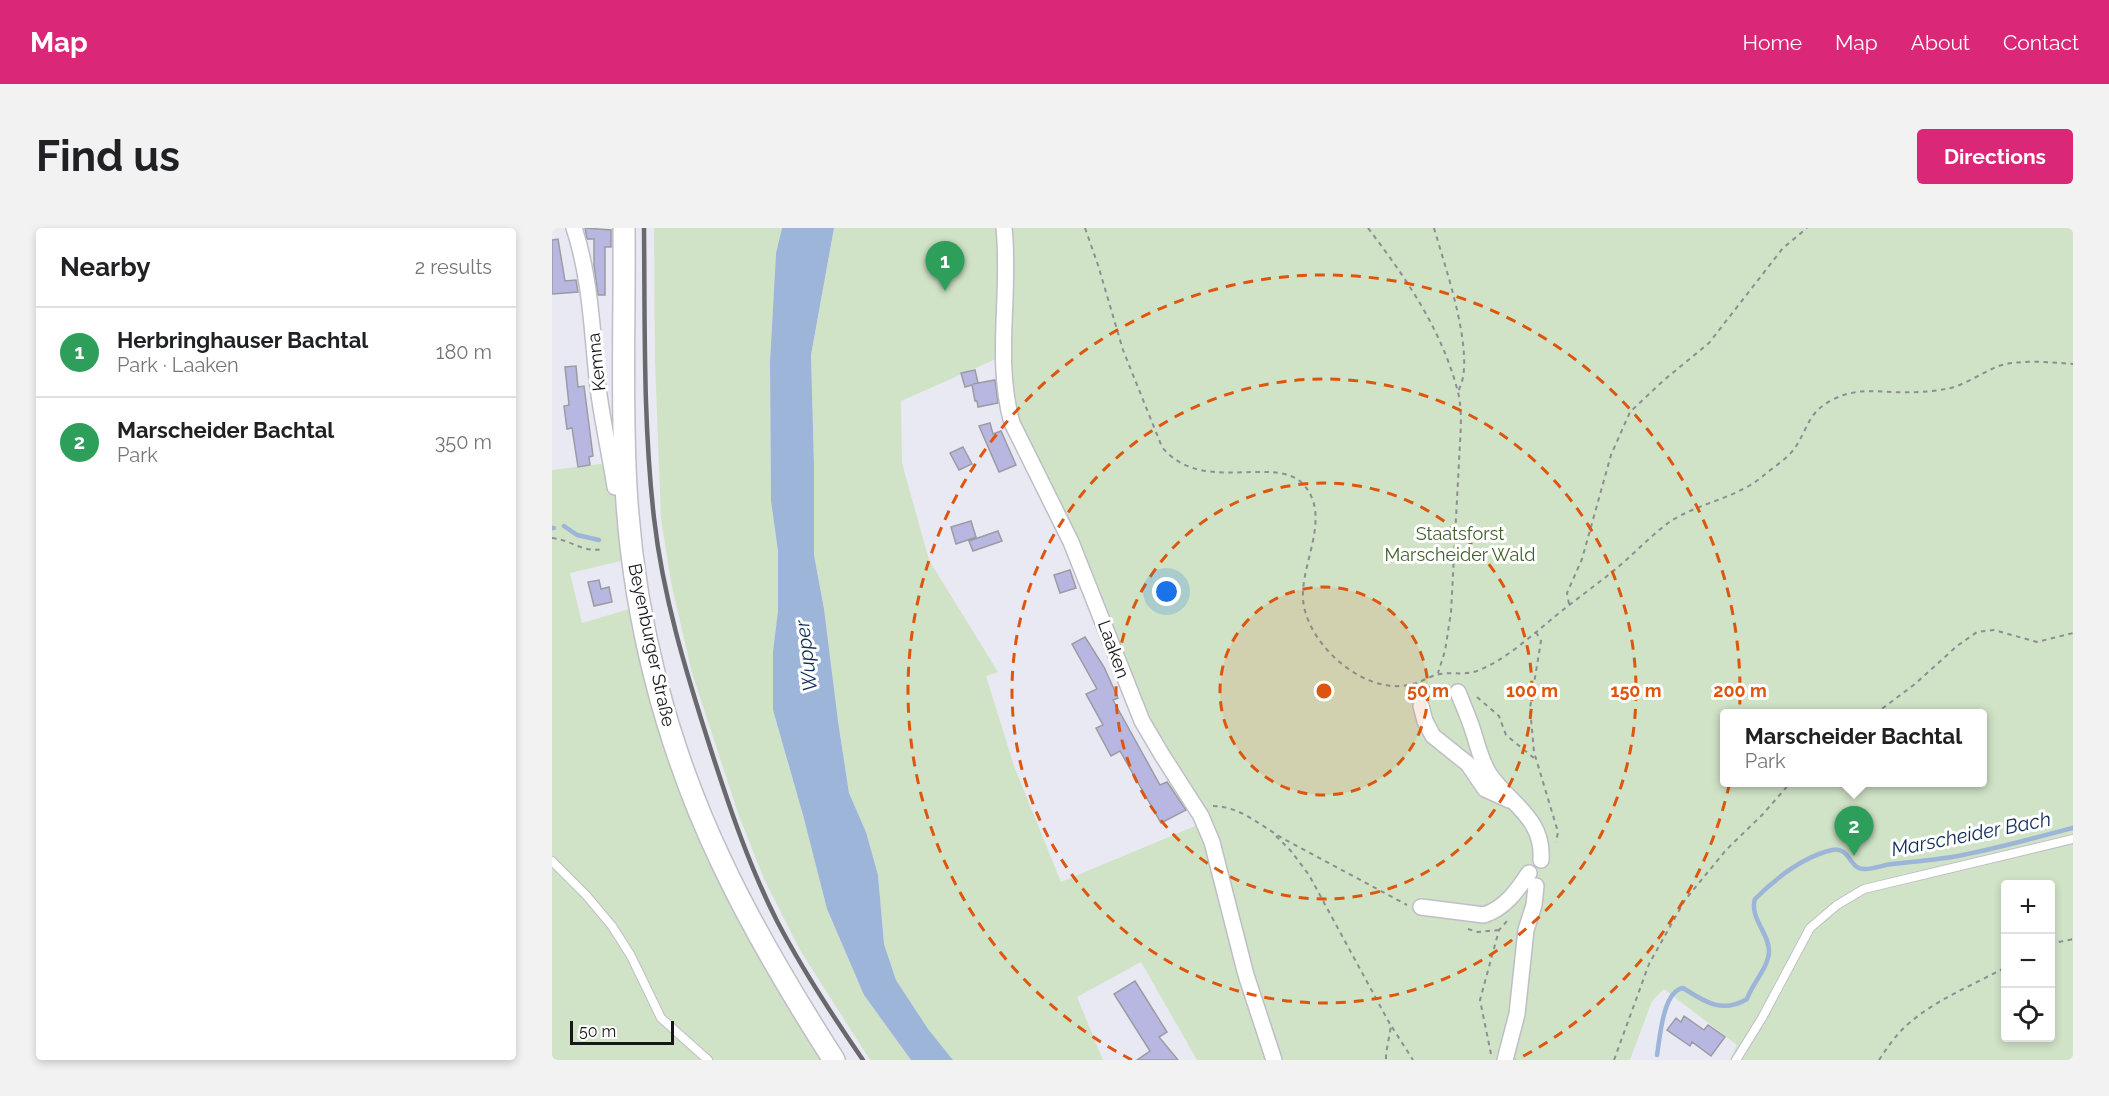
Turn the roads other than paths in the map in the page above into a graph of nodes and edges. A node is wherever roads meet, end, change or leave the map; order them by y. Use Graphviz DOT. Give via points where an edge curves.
graph roads {
  1 [pos="574,228"];
  2 [pos="624,228"];
  3 [pos="1004,228"];
  4 [pos="626,487"];
  5 [pos="1458,692"];
  6 [pos="1421,706"];
  7 [pos="1518,803"];
  8 [pos="2073,839"];
  9 [pos="1541,860"];
  10 [pos="552,861"];
  11 [pos="1417,908"];
  12 [pos="708,1060"];
  13 [pos="834,1060"];
  14 [pos="1274,1060"];
  15 [pos="1505,1060"];
  16 [pos="1736,1060"];
  1 -- 4 [label="street, Kemna" via="588,292 615,487"];
  2 -- 4 [label="main road, Beyenburger Straße"];
  3 -- 14 [label="street, Laaken" via="1002,348 1012,423 1071,542 1143,721 1201,816 1212,842 1246,975"];
  4 -- 13 [label="main road, Beyenburger Straße" via="634,566 655,673 691,790 755,930"];
  5 -- 7 [label="street" via="1490,774"];
  6 -- 7 [label="street" via="1433,736 1468,764 1485,789"];
  7 -- 9 [label="street" via="1542,847"];
  8 -- 16 [label="lane" via="1864,889 1837,905 1810,928"];
  10 -- 12 [label="lane" via="612,926 661,1018"];
  11 -- 15 [label="street" via="1484,915 1533,880 1534,905 1526,930 1517,1014"];
}
